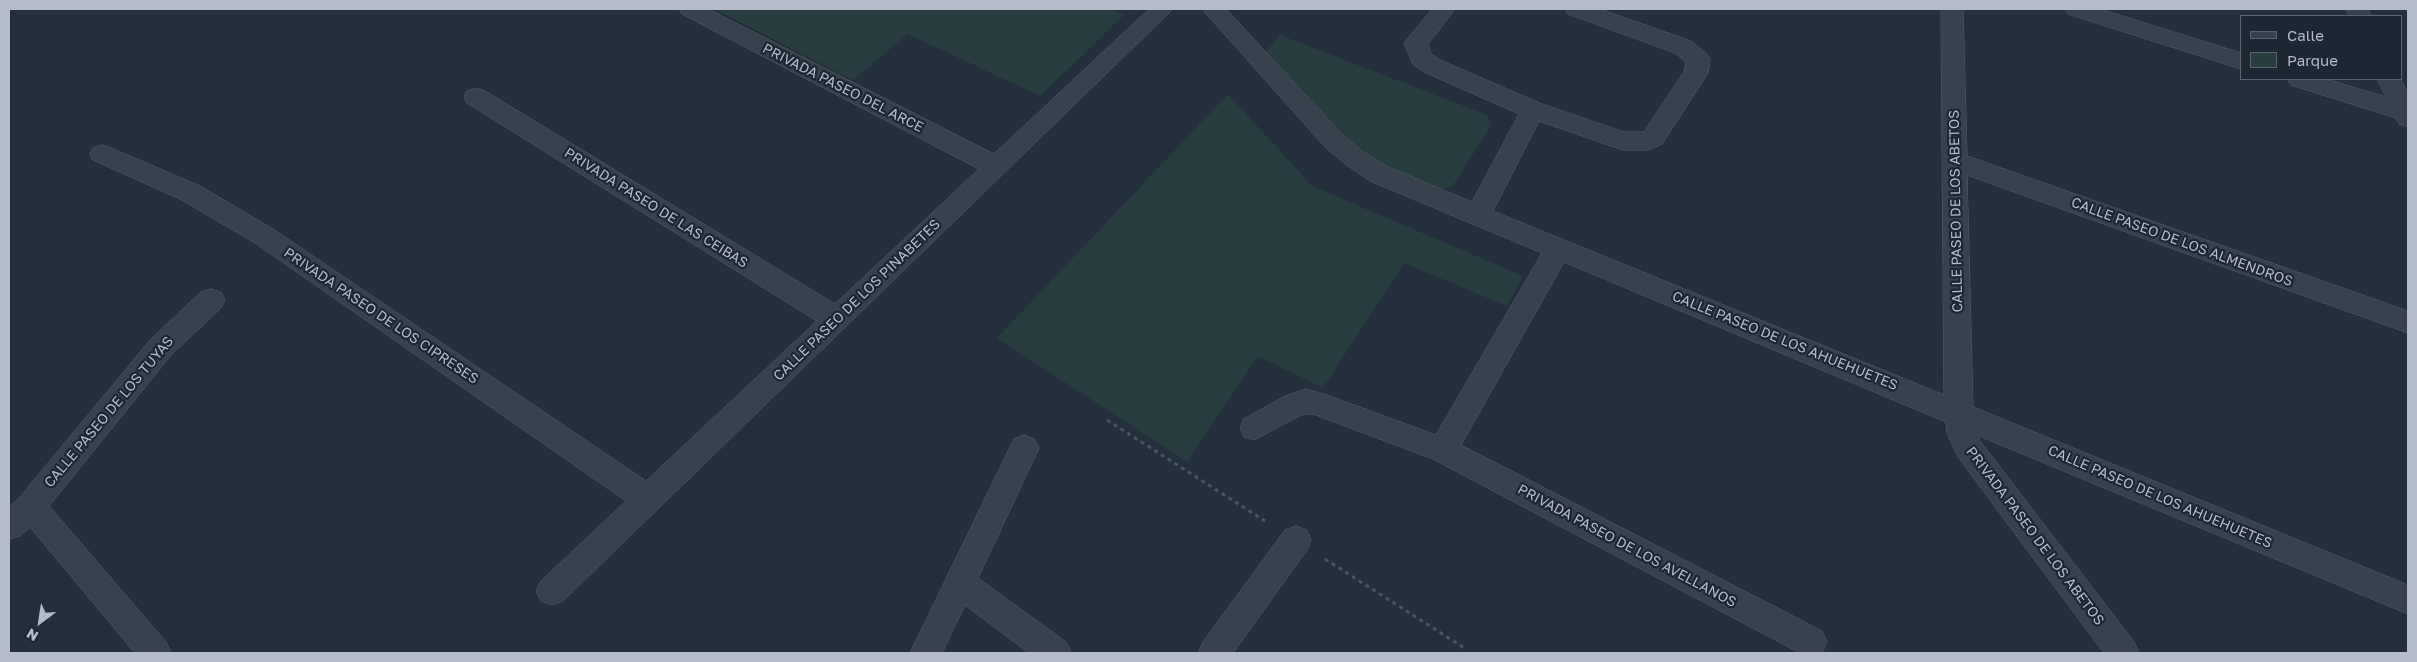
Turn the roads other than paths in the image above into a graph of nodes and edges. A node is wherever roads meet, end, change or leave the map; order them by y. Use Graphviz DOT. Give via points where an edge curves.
graph roads {
  1 [pos="690,9"];
  2 [pos="1162,9"];
  3 [pos="1213,9"];
  4 [pos="1444,9"];
  5 [pos="1576,9"];
  6 [pos="1952,9"];
  7 [pos="2076,9"];
  8 [pos="2240,60"];
  9 [pos="2302,80"];
  10 [pos="2390,80"];
  11 [pos="476,97"];
  12 [pos="1533,110"];
  13 [pos="2407,114"];
  14 [pos="102,154"];
  15 [pos="1955,161"];
  16 [pos="997,167"];
  17 [pos="1478,214"];
  18 [pos="1558,248"];
  19 [pos="211,300"];
  20 [pos="836,319"];
  21 [pos="2408,322"];
  22 [pos="1959,413"];
  23 [pos="1254,428"];
  24 [pos="1024,448"];
  25 [pos="1443,450"];
  26 [pos="648,499"];
  27 [pos="31,506"];
  28 [pos="9,526"];
  29 [pos="1296,540"];
  30 [pos="960,583"];
  31 [pos="552,591"];
  32 [pos="2408,600"];
  33 [pos="1811,642"];
  34 [pos="155,653"];
  35 [pos="926,653"];
  36 [pos="1055,653"];
  37 [pos="1214,653"];
  38 [pos="2123,653"];
  1 -- 16 [label="street, PRIVADA PASEO DEL ARCE"];
  2 -- 16 [label="street, CALLE PASEO DE LOS PINABETES"];
  3 -- 17 [label="street, CALLE PASEO DE LOS AHUEHUETES" via="1334,141 1354,158 1380,174"];
  4 -- 12 [label="street" via="1416,43 1421,58 1432,66"];
  5 -- 12 [label="street" via="1683,47 1698,59 1696,73 1648,141 1623,141"];
  6 -- 15 [label="street, CALLE PASEO DE LOS ABETOS"];
  7 -- 8 [label="street"];
  9 -- 13 [label="street"];
  10 -- 13 [label="street"];
  11 -- 20 [label="street, PRIVADA PASEO DE LAS CEIBAS"];
  12 -- 17 [label="street"];
  14 -- 26 [label="street, PRIVADA PASEO DE LOS CIPRESES" via="191,193 264,236"];
  15 -- 21 [label="street, CALLE PASEO DE LOS ALMENDROS"];
  15 -- 22 [label="street, CALLE PASEO DE LOS ABETOS"];
  16 -- 20 [label="street, CALLE PASEO DE LOS PINABETES"];
  17 -- 18 [label="street, CALLE PASEO DE LOS AHUEHUETES"];
  18 -- 22 [label="street, CALLE PASEO DE LOS AHUEHUETES"];
  18 -- 25 [label="street"];
  19 -- 27 [label="street, CALLE PASEO DE LOS TUYAS" via="161,348"];
  20 -- 26 [label="street, CALLE PASEO DE LOS PINABETES"];
  22 -- 32 [label="street, CALLE PASEO DE LOS AHUEHUETES"];
  22 -- 38 [label="street, PRIVADA PASEO DE LOS ABETOS" via="1968,448"];
  23 -- 25 [label="street, PRIVADA PASEO DE LOS AVELLANOS" via="1306,401"];
  24 -- 30 [label="street"];
  25 -- 33 [label="street, PRIVADA PASEO DE LOS AVELLANOS"];
  26 -- 31 [label="street, CALLE PASEO DE LOS PINABETES"];
  27 -- 28 [label="street, CALLE PASEO DE LOS TUYAS"];
  27 -- 34 [label="street"];
  29 -- 37 [label="street"];
  30 -- 35 [label="street"];
  30 -- 36 [label="street"];
}
